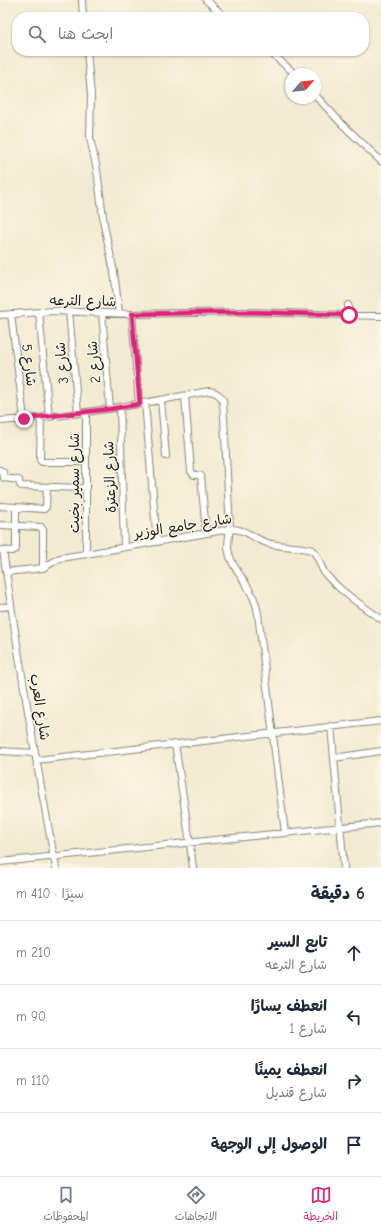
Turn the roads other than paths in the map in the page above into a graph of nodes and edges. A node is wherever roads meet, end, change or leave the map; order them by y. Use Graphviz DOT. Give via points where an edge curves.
graph roads {
  1 [pos="82,0"];
  2 [pos="206,0"];
  3 [pos="83,12"];
  4 [pos="219,12"];
  5 [pos="87,56"];
  6 [pos="275,56"];
  7 [pos="288,68"];
  8 [pos="321,101"];
  9 [pos="381,161"];
  10 [pos="348,305"];
  11 [pos="38,312"];
  12 [pos="69,312"];
  13 [pos="102,313"];
  14 [pos="119,313"];
  15 [pos="11,314"];
  16 [pos="132,314"];
  17 [pos="0,315"];
  18 [pos="349,315"];
  19 [pos="381,316"];
  20 [pos="185,396"];
  21 [pos="161,400"];
  22 [pos="142,403"];
  23 [pos="120,407"];
  24 [pos="110,409"];
  25 [pos="86,412"];
  26 [pos="78,413"];
  27 [pos="49,417"];
  28 [pos="41,418"];
  29 [pos="24,419"];
  30 [pos="0,420"];
  31 [pos="166,456"];
  32 [pos="86,462"];
  33 [pos="0,470"];
  34 [pos="47,487"];
  35 [pos="86,488"];
  36 [pos="0,506"];
  37 [pos="16,507"];
  38 [pos="0,525"];
  39 [pos="16,526"];
  40 [pos="230,529"];
  41 [pos="206,534"];
  42 [pos="157,542"];
  43 [pos="124,547"];
  44 [pos="2,550"];
  45 [pos="86,554"];
  46 [pos="43,568"];
  47 [pos="6,572"];
  48 [pos="11,606"];
  49 [pos="0,607"];
  50 [pos="381,618"];
  51 [pos="381,721"];
  52 [pos="331,726"];
  53 [pos="272,733"];
  54 [pos="175,744"];
  55 [pos="381,750"];
  56 [pos="0,751"];
  57 [pos="35,753"];
  58 [pos="334,758"];
  59 [pos="36,760"];
  60 [pos="381,823"];
  61 [pos="340,827"];
  62 [pos="285,833"];
  63 [pos="190,843"];
  64 [pos="54,857"];
  65 [pos="0,862"];
  66 [pos="56,868"];
  67 [pos="193,868"];
  68 [pos="344,868"];
  1 -- 3 [label="street"];
  2 -- 4 [label="street"];
  5 -- 14 [label="street" via="91,95 90,138"];
  6 -- 7 [label="street"];
  8 -- 9 [label="street"];
  10 -- 18 [label="street"];
  11 -- 12 [label="street, شارع الترعه"];
  11 -- 15 [label="street, شارع الترعه"];
  11 -- 27 [label="street"];
  12 -- 13 [label="street, شارع الترعه"];
  12 -- 26 [label="street, شارع 3"];
  13 -- 14 [label="street, شارع الترعه"];
  13 -- 24 [label="street, شارع 2"];
  14 -- 16 [label="street, شارع الترعه"];
  15 -- 17 [label="street, شارع الترعه"];
  15 -- 29 [label="street, شارع 5"];
  16 -- 18 [label="street, شارع الترعه" via="245,312"];
  16 -- 22 [label="street"];
  18 -- 19 [label="street, شارع الترعه"];
  20 -- 21 [label="street"];
  20 -- 40 [label="street" via="209,391 220,395 223,400"];
  20 -- 41 [label="street" via="191,472 201,476"];
  21 -- 22 [label="street"];
  21 -- 31 [label="street"];
  22 -- 23 [label="street"];
  22 -- 42 [label="street"];
  23 -- 24 [label="street"];
  23 -- 43 [label="street, شارع الزعترة"];
  24 -- 25 [label="street"];
  25 -- 26 [label="street"];
  25 -- 32 [label="street, شارع سمير بخيت"];
  26 -- 27 [label="street"];
  27 -- 28 [label="street"];
  28 -- 29 [label="street"];
  28 -- 32 [label="street" via="42,462"];
  29 -- 30 [label="street"];
  32 -- 35 [label="street, شارع سمير بخيت"];
  33 -- 34 [label="street" via="4,478 19,480 20,485"];
  34 -- 35 [label="street"];
  34 -- 37 [label="street" via="45,508"];
  35 -- 45 [label="street, شارع سمير بخيت"];
  36 -- 37 [label="street"];
  37 -- 39 [label="street"];
  38 -- 39 [label="street"];
  39 -- 44 [label="street" via="16,549"];
  39 -- 46 [label="street" via="39,526 43,530"];
  40 -- 41 [label="street, شارع جامع الوزير"];
  40 -- 50 [label="street, شارع جامع الوزير" via="244,530 255,539 270,544 312,550 326,576"];
  40 -- 53 [label="street" via="229,554 237,573 256,602"];
  41 -- 42 [label="street, شارع جامع الوزير"];
  42 -- 43 [label="street, شارع جامع الوزير"];
  43 -- 45 [label="street, شارع جامع الوزير"];
  44 -- 47 [label="street, شارع العرب"];
  45 -- 46 [label="street, شارع جامع الوزير" via="60,558"];
  46 -- 47 [label="street, شارع جامع الوزير"];
  47 -- 48 [label="street, شارع العرب"];
  48 -- 49 [label="street"];
  48 -- 57 [label="street, شارع العرب"];
  51 -- 52 [label="street"];
  52 -- 53 [label="street"];
  52 -- 58 [label="street"];
  53 -- 54 [label="street"];
  53 -- 62 [label="street"];
  54 -- 59 [label="street"];
  54 -- 63 [label="street"];
  55 -- 58 [label="street"];
  56 -- 57 [label="street"];
  57 -- 59 [label="street, شارع العرب"];
  58 -- 61 [label="street"];
  59 -- 64 [label="street, شارع العرب"];
  60 -- 61 [label="street"];
  61 -- 62 [label="street"];
  61 -- 68 [label="street"];
  62 -- 63 [label="street"];
  63 -- 64 [label="street"];
  63 -- 67 [label="street"];
  64 -- 65 [label="street"];
  64 -- 66 [label="street, شارع العرب"];
}
